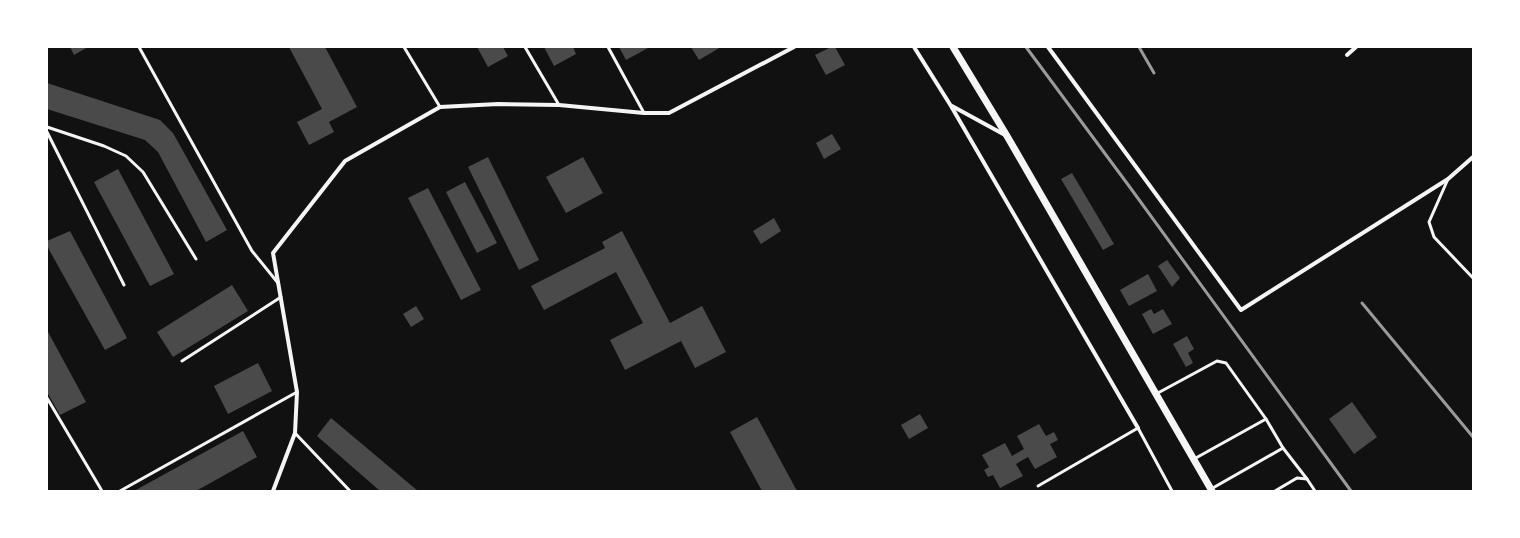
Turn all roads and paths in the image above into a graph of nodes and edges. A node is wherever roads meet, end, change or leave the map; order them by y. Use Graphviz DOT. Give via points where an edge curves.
graph roads {
  1 [pos="139,47"];
  2 [pos="404,47"];
  3 [pos="525,47"];
  4 [pos="608,47"];
  5 [pos="794,47"];
  6 [pos="914,47"];
  7 [pos="952,47"];
  8 [pos="1048,47"];
  9 [pos="1356,47"];
  10 [pos="1347,55"];
  11 [pos="559,105"];
  12 [pos="951,106"];
  13 [pos="440,107"];
  14 [pos="644,113"];
  15 [pos="47,127"];
  16 [pos="47,132"];
  17 [pos="1007,136"];
  18 [pos="1473,157"];
  19 [pos="1448,179"];
  20 [pos="196,259"];
  21 [pos="1473,278"];
  22 [pos="279,284"];
  23 [pos="124,285"];
  24 [pos="281,297"];
  25 [pos="182,361"];
  26 [pos="297,392"];
  27 [pos="1156,394"];
  28 [pos="47,398"];
  29 [pos="1266,419"];
  30 [pos="1138,428"];
  31 [pos="295,433"];
  32 [pos="1283,448"];
  33 [pos="1194,460"];
  34 [pos="1307,479"];
  35 [pos="1038,486"];
  36 [pos="1211,490"];
  37 [pos="102,491"];
  38 [pos="120,491"];
  39 [pos="273,491"];
  40 [pos="350,491"];
  41 [pos="1172,491"];
  42 [pos="1275,491"];
  43 [pos="1315,491"];
  1 -- 22 [label="lane" via="252,251"];
  2 -- 13 [label="lane"];
  3 -- 11 [label="lane"];
  4 -- 14 [label="lane"];
  5 -- 14 [label="street" via="669,113"];
  6 -- 12 [label="street"];
  7 -- 17 [label="street"];
  8 -- 19 [label="street" via="1240,310"];
  9 -- 10 [label="street"];
  11 -- 13 [label="street" via="498,104"];
  11 -- 14 [label="street"];
  12 -- 17 [label="street"];
  12 -- 30 [label="street"];
  13 -- 22 [label="street" via="345,161 273,252"];
  15 -- 20 [label="lane" via="126,156 143,172"];
  16 -- 23 [label="lane"];
  17 -- 27 [label="street"];
  18 -- 19 [label="street"];
  19 -- 21 [label="lane" via="1429,222 1434,237"];
  22 -- 24 [label="street"];
  24 -- 25 [label="lane"];
  24 -- 26 [label="street"];
  26 -- 31 [label="street"];
  26 -- 38 [label="lane"];
  27 -- 29 [label="lane" via="1216,361 1226,363"];
  27 -- 33 [label="street"];
  28 -- 37 [label="lane"];
  29 -- 32 [label="lane"];
  29 -- 33 [label="lane"];
  30 -- 35 [label="lane"];
  30 -- 41 [label="lane"];
  31 -- 39 [label="street"];
  31 -- 40 [label="lane"];
  32 -- 34 [label="lane"];
  32 -- 36 [label="lane"];
  33 -- 36 [label="street"];
  34 -- 42 [label="lane" via="1297,478"];
  34 -- 43 [label="lane"];
}
